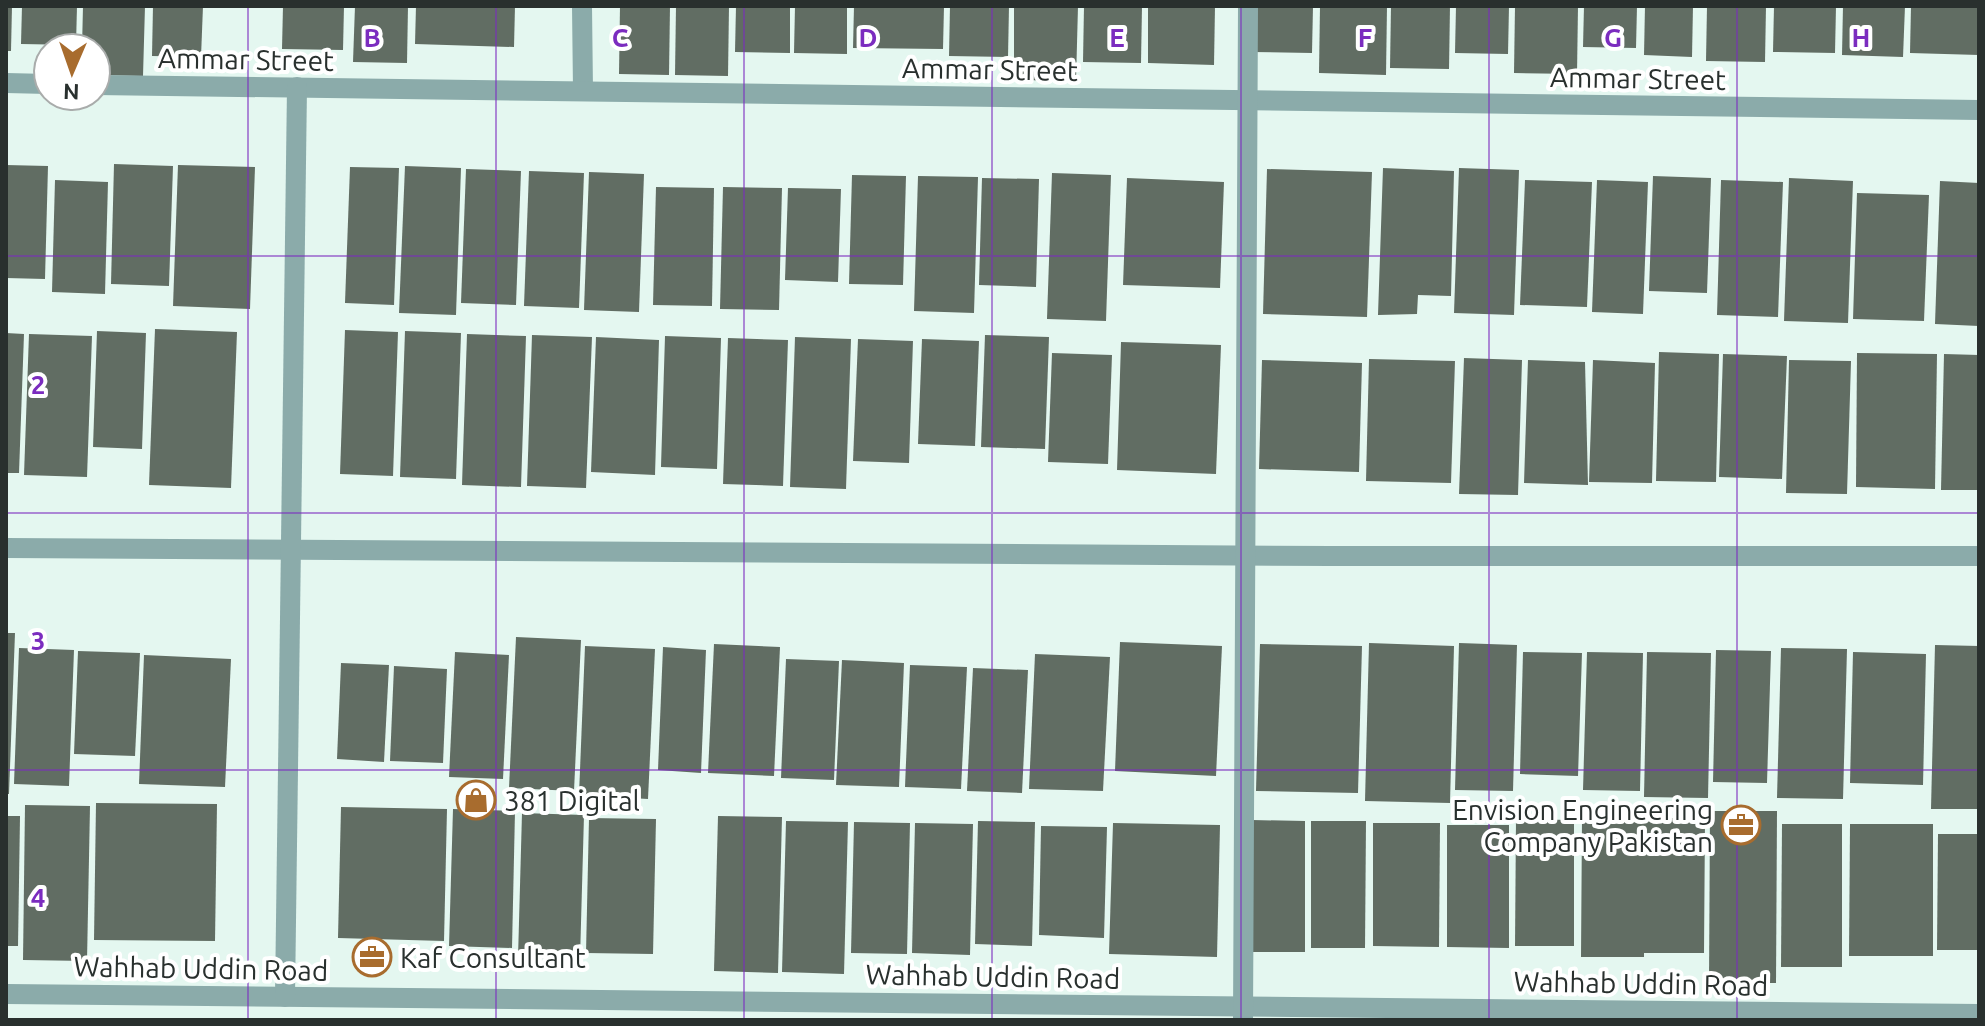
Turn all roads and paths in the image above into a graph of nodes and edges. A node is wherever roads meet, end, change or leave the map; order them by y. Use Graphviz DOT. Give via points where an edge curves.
graph roads {
  1 [pos="582,6"];
  2 [pos="1248,6"];
  3 [pos="6,83"];
  4 [pos="32,84"];
  5 [pos="112,85"];
  6 [pos="297,87"];
  7 [pos="583,91"];
  8 [pos="1249,100"];
  9 [pos="1979,110"];
  10 [pos="6,548"];
  11 [pos="291,550"];
  12 [pos="1244,555"];
  13 [pos="1979,556"];
  14 [pos="6,994"];
  15 [pos="285,997"];
  16 [pos="581,1010"];
  17 [pos="1243,1013"];
  18 [pos="1979,1014"];
  1 -- 7 [label="street"];
  2 -- 8 [label="street"];
  3 -- 4 [label="street"];
  5 -- 6 [label="street, Ammar Street"];
  6 -- 7 [label="street, Ammar Street"];
  6 -- 11 [label="street"];
  7 -- 8 [label="street, Ammar Street"];
  8 -- 9 [label="street, Ammar Street"];
  8 -- 12 [label="street"];
  10 -- 11 [label="street"];
  11 -- 12 [label="street"];
  11 -- 15 [label="street"];
  12 -- 13 [label="street"];
  12 -- 17 [label="street"];
  14 -- 15 [label="street, Wahhab Uddin Road"];
  15 -- 16 [label="street, Wahhab Uddin Road"];
  16 -- 17 [label="street, Wahhab Uddin Road"];
  17 -- 18 [label="street, Wahhab Uddin Road"];
}
